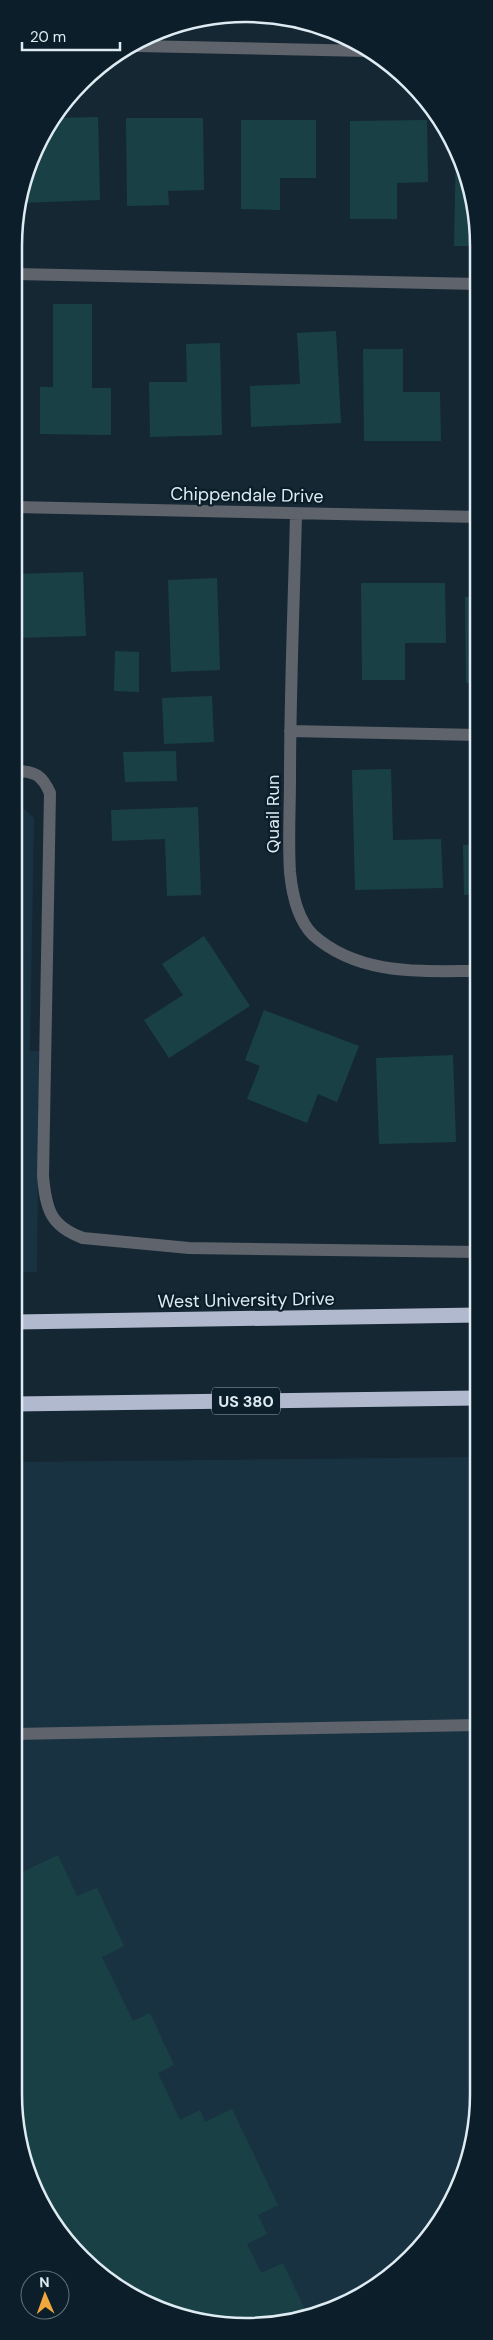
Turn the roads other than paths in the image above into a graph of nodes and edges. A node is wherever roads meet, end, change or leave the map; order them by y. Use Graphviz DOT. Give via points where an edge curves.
graph roads {
  1 [pos="147,46"];
  2 [pos="354,51"];
  3 [pos="22,274"];
  4 [pos="470,284"];
  5 [pos="22,507"];
  6 [pos="296,514"];
  7 [pos="470,517"];
  8 [pos="290,731"];
  9 [pos="470,735"];
  10 [pos="22,771"];
  11 [pos="470,971"];
  12 [pos="470,1252"];
  13 [pos="470,1315"];
  14 [pos="22,1322"];
  15 [pos="470,1398"];
  16 [pos="22,1404"];
  17 [pos="470,1725"];
  18 [pos="22,1734"];
  1 -- 2 [label="street"];
  3 -- 4 [label="street"];
  5 -- 6 [label="street, Chippendale Drive"];
  6 -- 7 [label="street, Chippendale Drive"];
  6 -- 8 [label="street, Quail Run"];
  8 -- 9 [label="street"];
  8 -- 11 [label="street, Quail Run" via="290,873 299,914 312,934 332,950 363,964 422,971"];
  10 -- 12 [label="street" via="39,774 50,793 43,1176 45,1198 51,1216 59,1226 83,1238 189,1248"];
  13 -- 14 [label="highway, West University Drive"];
  15 -- 16 [label="highway, US 380"];
  17 -- 18 [label="street"];
}
